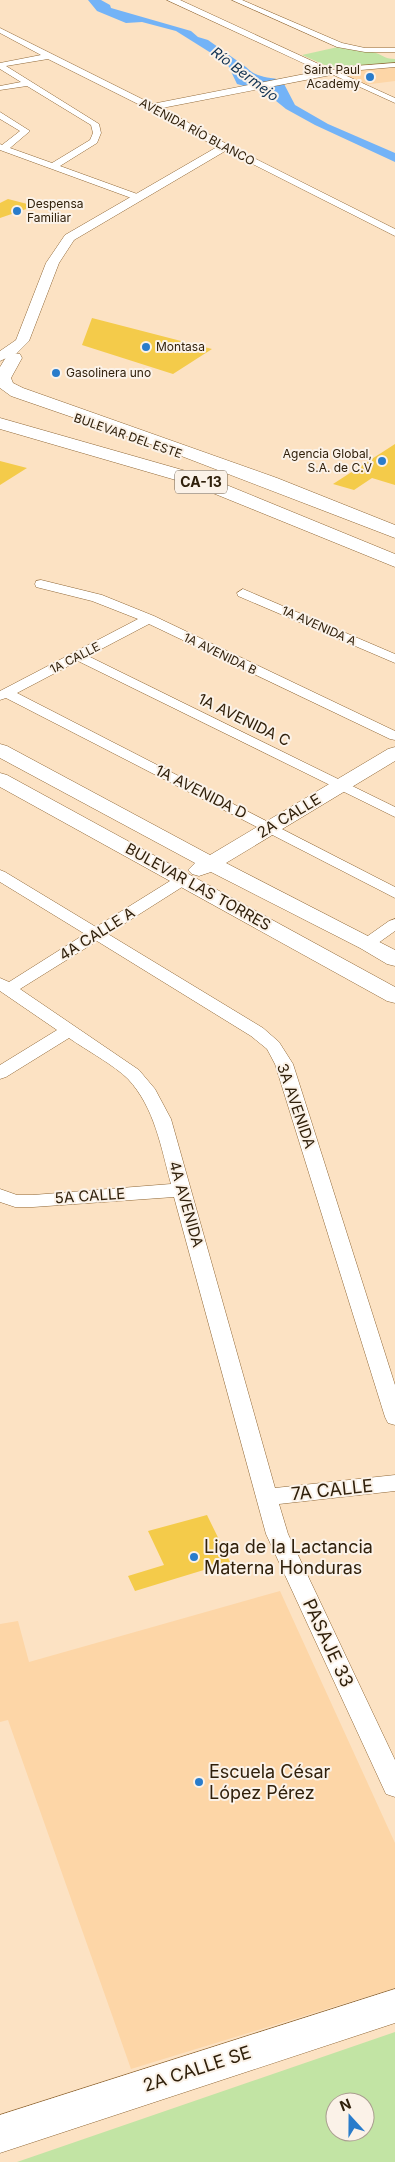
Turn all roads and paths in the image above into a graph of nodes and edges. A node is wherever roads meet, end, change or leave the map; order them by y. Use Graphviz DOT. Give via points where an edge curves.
graph roads {
  1 [pos="172,0"];
  2 [pos="236,0"];
  3 [pos="0,30"];
  4 [pos="395,50"];
  5 [pos="49,56"];
  6 [pos="0,65"];
  7 [pos="395,65"];
  8 [pos="331,72"];
  9 [pos="29,83"];
  10 [pos="0,88"];
  11 [pos="395,101"];
  12 [pos="150,107"];
  13 [pos="0,115"];
  14 [pos="2,147"];
  15 [pos="226,147"];
  16 [pos="54,166"];
  17 [pos="137,197"];
  18 [pos="80,231"];
  19 [pos="395,234"];
  20 [pos="24,337"];
  21 [pos="4,358"];
  22 [pos="0,394"];
  23 [pos="0,418"];
  24 [pos="0,422"];
  25 [pos="167,472"];
  26 [pos="395,532"];
  27 [pos="395,537"];
  28 [pos="395,561"];
  29 [pos="41,584"];
  30 [pos="243,593"];
  31 [pos="149,619"];
  32 [pos="78,656"];
  33 [pos="395,659"];
  34 [pos="3,694"];
  35 [pos="395,736"];
  36 [pos="0,750"];
  37 [pos="395,753"];
  38 [pos="0,779"];
  39 [pos="340,786"];
  40 [pos="395,813"];
  41 [pos="270,827"];
  42 [pos="210,863"];
  43 [pos="0,876"];
  44 [pos="184,879"];
  45 [pos="395,893"];
  46 [pos="395,924"];
  47 [pos="98,933"];
  48 [pos="368,943"];
  49 [pos="395,959"];
  50 [pos="5,986"];
  51 [pos="395,996"];
  52 [pos="70,1030"];
  53 [pos="0,1073"];
  54 [pos="182,1190"];
  55 [pos="0,1194"];
  56 [pos="395,1417"];
  57 [pos="395,1483"];
  58 [pos="268,1497"];
  59 [pos="395,1786"];
  60 [pos="395,2006"];
  61 [pos="0,2134"];
  1 -- 8 [label="street"];
  2 -- 4 [label="street" via="340,45 365,50"];
  3 -- 5 [label="street, AVENIDA RÍO BLANCO"];
  5 -- 6 [label="street"];
  5 -- 12 [label="street, AVENIDA RÍO BLANCO"];
  6 -- 9 [label="street"];
  7 -- 8 [label="street"];
  8 -- 11 [label="street"];
  8 -- 12 [label="street"];
  9 -- 10 [label="street"];
  9 -- 16 [label="street" via="95,124 98,133 94,141"];
  12 -- 15 [label="street, AVENIDA RÍO BLANCO"];
  13 -- 14 [label="street" via="26,131"];
  14 -- 16 [label="street"];
  15 -- 17 [label="street"];
  15 -- 19 [label="street, AVENIDA RÍO BLANCO"];
  16 -- 17 [label="street"];
  17 -- 18 [label="street"];
  18 -- 20 [label="street" via="72,234 56,254"];
  18 -- 21 [label="street" via="82,235 33,344"];
  20 -- 21 [label="highway"];
  21 -- 26 [label="highway" via="11,365 2,378 17,392 254,476"];
  22 -- 27 [label="highway, BULEVAR DEL ESTE / CA-13" via="131,436 285,492"];
  23 -- 25 [label="highway"];
  24 -- 25 [label="highway, BULEVAR DEL ESTE / CA-13"];
  25 -- 28 [label="highway, BULEVAR DEL ESTE / CA-13" via="200,482"];
  29 -- 31 [label="street, 1A AVENIDA B" via="97,598"];
  30 -- 33 [label="street, 1A AVENIDA A"];
  31 -- 32 [label="street, 1A CALLE"];
  31 -- 35 [label="street, 1A AVENIDA B"];
  32 -- 34 [label="street, 1A CALLE"];
  32 -- 39 [label="street, 1A AVENIDA C"];
  34 -- 41 [label="street, 1A AVENIDA D"];
  36 -- 42 [label="street, BULEVAR LAS TORRES"];
  37 -- 39 [label="street, 2A CALLE"];
  38 -- 44 [label="street, BULEVAR LAS TORRES"];
  39 -- 40 [label="street, 1A AVENIDA C"];
  39 -- 41 [label="street, 2A CALLE"];
  41 -- 42 [label="street, 2A CALLE"];
  41 -- 45 [label="street, 1A AVENIDA D"];
  42 -- 44 [label="street, 2A CALLE"];
  42 -- 48 [label="street, BULEVAR LAS TORRES"];
  43 -- 47 [label="street, 3A AVENIDA"];
  44 -- 47 [label="street, 4A CALLE A"];
  44 -- 51 [label="street, BULEVAR LAS TORRES"];
  46 -- 48 [label="street"];
  47 -- 50 [label="street, 4A CALLE A"];
  47 -- 56 [label="street, 3A AVENIDA" via="257,1032 273,1046 284,1064"];
  48 -- 49 [label="street, BULEVAR LAS TORRES"];
  50 -- 52 [label="street, 4A AVENIDA"];
  52 -- 53 [label="street"];
  52 -- 54 [label="street, 4A AVENIDA" via="134,1074 149,1093 162,1119"];
  54 -- 55 [label="street, 5A CALLE" via="33,1201 15,1200"];
  54 -- 58 [label="street, 4A AVENIDA"];
  57 -- 58 [label="street, 7A CALLE"];
  58 -- 59 [label="street, PASAJE 33" via="277,1534"];
  60 -- 61 [label="street, 2A CALLE SE"];
}
